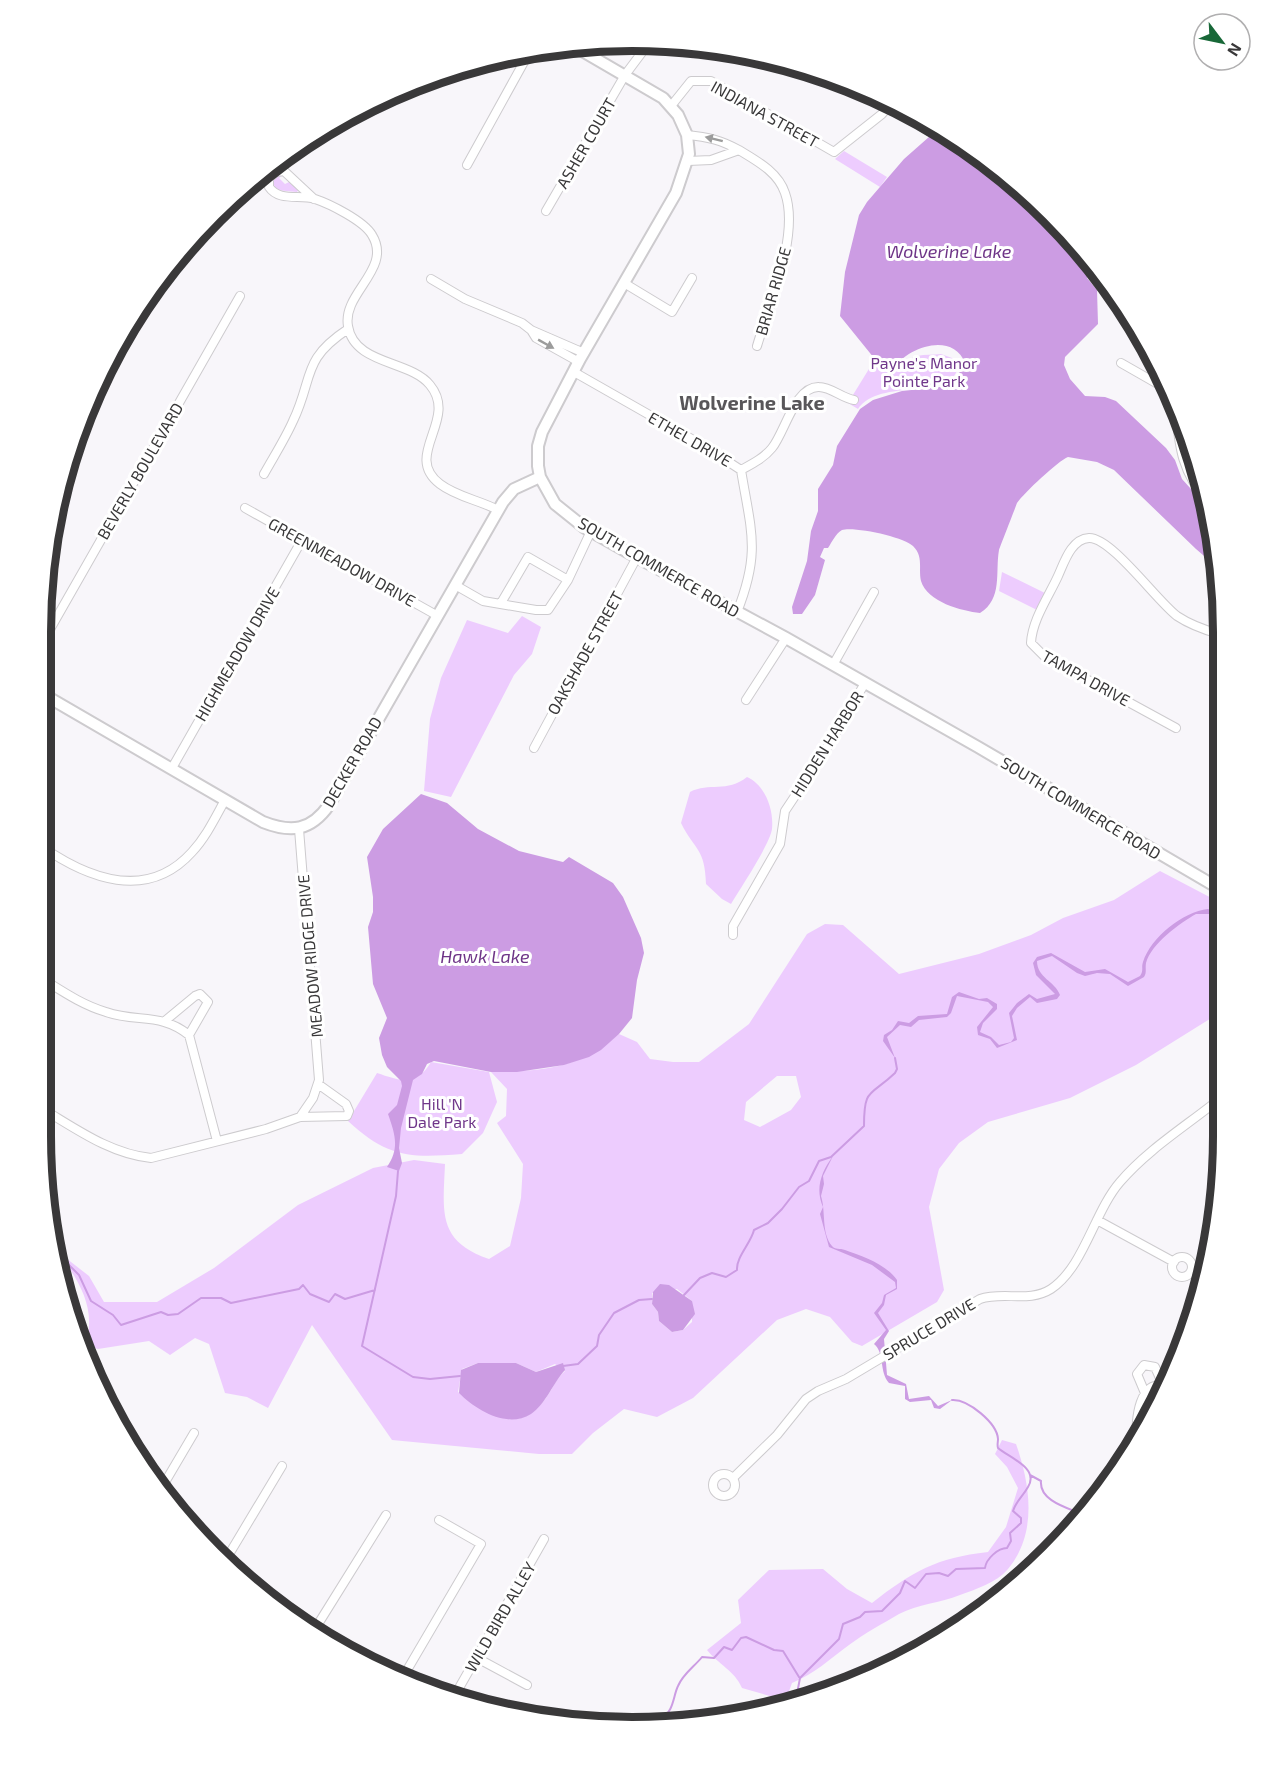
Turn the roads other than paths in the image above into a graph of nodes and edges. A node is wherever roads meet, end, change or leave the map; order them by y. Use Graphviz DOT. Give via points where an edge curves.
graph roads {
  1 [pos="642,51"];
  2 [pos="586,53"];
  3 [pos="524,61"];
  4 [pos="625,75"];
  5 [pos="671,106"];
  6 [pos="886,110"];
  7 [pos="687,135"];
  8 [pos="739,150"];
  9 [pos="688,161"];
  10 [pos="467,165"];
  11 [pos="277,172"];
  12 [pos="269,178"];
  13 [pos="314,199"];
  14 [pos="546,211"];
  15 [pos="692,278"];
  16 [pos="431,279"];
  17 [pos="624,283"];
  18 [pos="240,296"];
  19 [pos="348,329"];
  20 [pos="757,346"];
  21 [pos="579,362"];
  22 [pos="1121,363"];
  23 [pos="1154,378"];
  24 [pos="854,400"];
  25 [pos="1177,432"];
  26 [pos="741,470"];
  27 [pos="264,474"];
  28 [pos="540,477"];
  29 [pos="1192,480"];
  30 [pos="245,508"];
  31 [pos="498,510"];
  32 [pos="591,531"];
  33 [pos="302,540"];
  34 [pos="637,557"];
  35 [pos="568,580"];
  36 [pos="455,585"];
  37 [pos="874,592"];
  38 [pos="501,603"];
  39 [pos="737,612"];
  40 [pos="438,616"];
  41 [pos="51,626"];
  42 [pos="1213,631"];
  43 [pos="786,638"];
  44 [pos="833,665"];
  45 [pos="865,682"];
  46 [pos="51,699"];
  47 [pos="746,700"];
  48 [pos="1176,728"];
  49 [pos="534,748"];
  50 [pos="172,768"];
  51 [pos="225,800"];
  52 [pos="299,829"];
  53 [pos="51,852"];
  54 [pos="1213,883"];
  55 [pos="734,935"];
  56 [pos="51,985"];
  57 [pos="166,1020"];
  58 [pos="189,1035"];
  59 [pos="318,1084"];
  60 [pos="1213,1104"];
  61 [pos="51,1116"];
  62 [pos="300,1117"];
  63 [pos="217,1141"];
  64 [pos="1097,1220"];
  65 [pos="1174,1262"];
  66 [pos="1160,1377"];
  67 [pos="1156,1386"];
  68 [pos="1145,1393"];
  69 [pos="1138,1422"];
  70 [pos="194,1433"];
  71 [pos="282,1466"];
  72 [pos="733,1478"];
  73 [pos="165,1482"];
  74 [pos="386,1515"];
  75 [pos="439,1520"];
  76 [pos="544,1539"];
  77 [pos="229,1555"];
  78 [pos="318,1625"];
  79 [pos="477,1658"];
  80 [pos="406,1671"];
  81 [pos="527,1685"];
  82 [pos="458,1690"];
  1 -- 4 [label="street, ASHER COURT"];
  2 -- 4 [label="street, SOUTH COMMERCE ROAD"];
  3 -- 10 [label="street"];
  4 -- 5 [label="street, SOUTH COMMERCE ROAD"];
  4 -- 14 [label="street, ASHER COURT"];
  5 -- 6 [label="street, INDIANA STREET" via="691,81 711,81 834,152"];
  5 -- 7 [label="street, SOUTH COMMERCE ROAD"];
  8 -- 7 [label="street, BRIAR RIDGE, one-way" via="714,137"];
  7 -- 9 [label="street, SOUTH COMMERCE ROAD"];
  8 -- 9 [label="street" via="711,160"];
  8 -- 20 [label="street, BRIAR RIDGE" via="774,175 789,208 782,265"];
  9 -- 17 [label="street, SOUTH COMMERCE ROAD" via="676,193"];
  11 -- 13 [label="street" via="284,171"];
  12 -- 13 [label="street" via="269,187 276,194"];
  13 -- 19 [label="street" via="364,225 375,240 375,266 348,311"];
  15 -- 17 [label="street" via="672,312"];
  16 -- 21 [label="street, ETHEL DRIVE" via="465,299 522,322"];
  17 -- 21 [label="street, SOUTH COMMERCE ROAD"];
  18 -- 41 [label="street, BEVERLY BOULEVARD"];
  19 -- 27 [label="street" via="328,342 314,359 295,419"];
  19 -- 31 [label="street" via="368,353 423,378 435,392 440,404 439,417 426,459 433,478 446,488"];
  21 -- 26 [label="street, ETHEL DRIVE"];
  21 -- 28 [label="street, SOUTH COMMERCE ROAD" via="538,446"];
  22 -- 23 [label="street"];
  24 -- 26 [label="street" via="823,387 806,391 772,449"];
  25 -- 29 [label="street"];
  26 -- 39 [label="street, ETHEL DRIVE" via="754,541 753,563"];
  28 -- 31 [label="street, DECKER ROAD" via="514,489"];
  28 -- 32 [label="street, SOUTH COMMERCE ROAD" via="555,504"];
  30 -- 33 [label="street, GREENMEADOW DRIVE"];
  31 -- 36 [label="street, DECKER ROAD"];
  32 -- 34 [label="street, SOUTH COMMERCE ROAD"];
  32 -- 35 [label="street"];
  33 -- 40 [label="street, GREENMEADOW DRIVE"];
  33 -- 50 [label="street, HIGHMEADOW DRIVE"];
  34 -- 39 [label="street, SOUTH COMMERCE ROAD"];
  34 -- 49 [label="street, OAKSHADE STREET"];
  35 -- 38 [label="street" via="548,609"];
  35 -- 38 [label="street" via="528,557"];
  36 -- 38 [label="street" via="483,601"];
  36 -- 40 [label="street, DECKER ROAD"];
  37 -- 44 [label="street"];
  39 -- 43 [label="street, SOUTH COMMERCE ROAD"];
  40 -- 52 [label="street, DECKER ROAD" via="329,805 315,821"];
  42 -- 48 [label="street, TAMPA DRIVE" via="1177,616 1115,553 1089,538 1078,542 1068,555 1033,629 1031,643 1044,656"];
  43 -- 44 [label="street, SOUTH COMMERCE ROAD"];
  43 -- 47 [label="street"];
  44 -- 45 [label="street, SOUTH COMMERCE ROAD"];
  45 -- 54 [label="street, SOUTH COMMERCE ROAD"];
  45 -- 55 [label="street, HIDDEN HARBOR" via="785,811 780,844 733,926"];
  46 -- 50 [label="street"];
  50 -- 51 [label="street"];
  51 -- 52 [label="street" via="276,828"];
  51 -- 53 [label="street" via="192,852 165,872 144,879 108,880"];
  52 -- 59 [label="street, MEADOW RIDGE DRIVE"];
  56 -- 57 [label="street" via="83,1004 125,1018"];
  57 -- 58 [label="street"];
  57 -- 58 [label="street" via="195,996 205,997 206,1008"];
  58 -- 63 [label="street"];
  59 -- 62 [label="street, MEADOW RIDGE DRIVE"];
  59 -- 62 [label="street" via="346,1104 347,1116"];
  60 -- 64 [label="street, SPRUCE DRIVE" via="1125,1177"];
  61 -- 63 [label="street" via="135,1156 151,1158"];
  62 -- 63 [label="street"];
  64 -- 65 [label="street"];
  64 -- 72 [label="street, SPRUCE DRIVE" via="1068,1272 1049,1290 1025,1297 1004,1294 983,1298 806,1399 777,1435"];
  66 -- 68 [label="street" via="1155,1367 1144,1365 1137,1374"];
  67 -- 68 [label="street"];
  68 -- 69 [label="street"];
  70 -- 73 [label="street"];
  71 -- 77 [label="street"];
  74 -- 78 [label="street"];
  75 -- 80 [label="street" via="481,1544"];
  76 -- 79 [label="street, WILD BIRD ALLEY"];
  79 -- 81 [label="street"];
  79 -- 82 [label="street, WILD BIRD ALLEY"];
}
